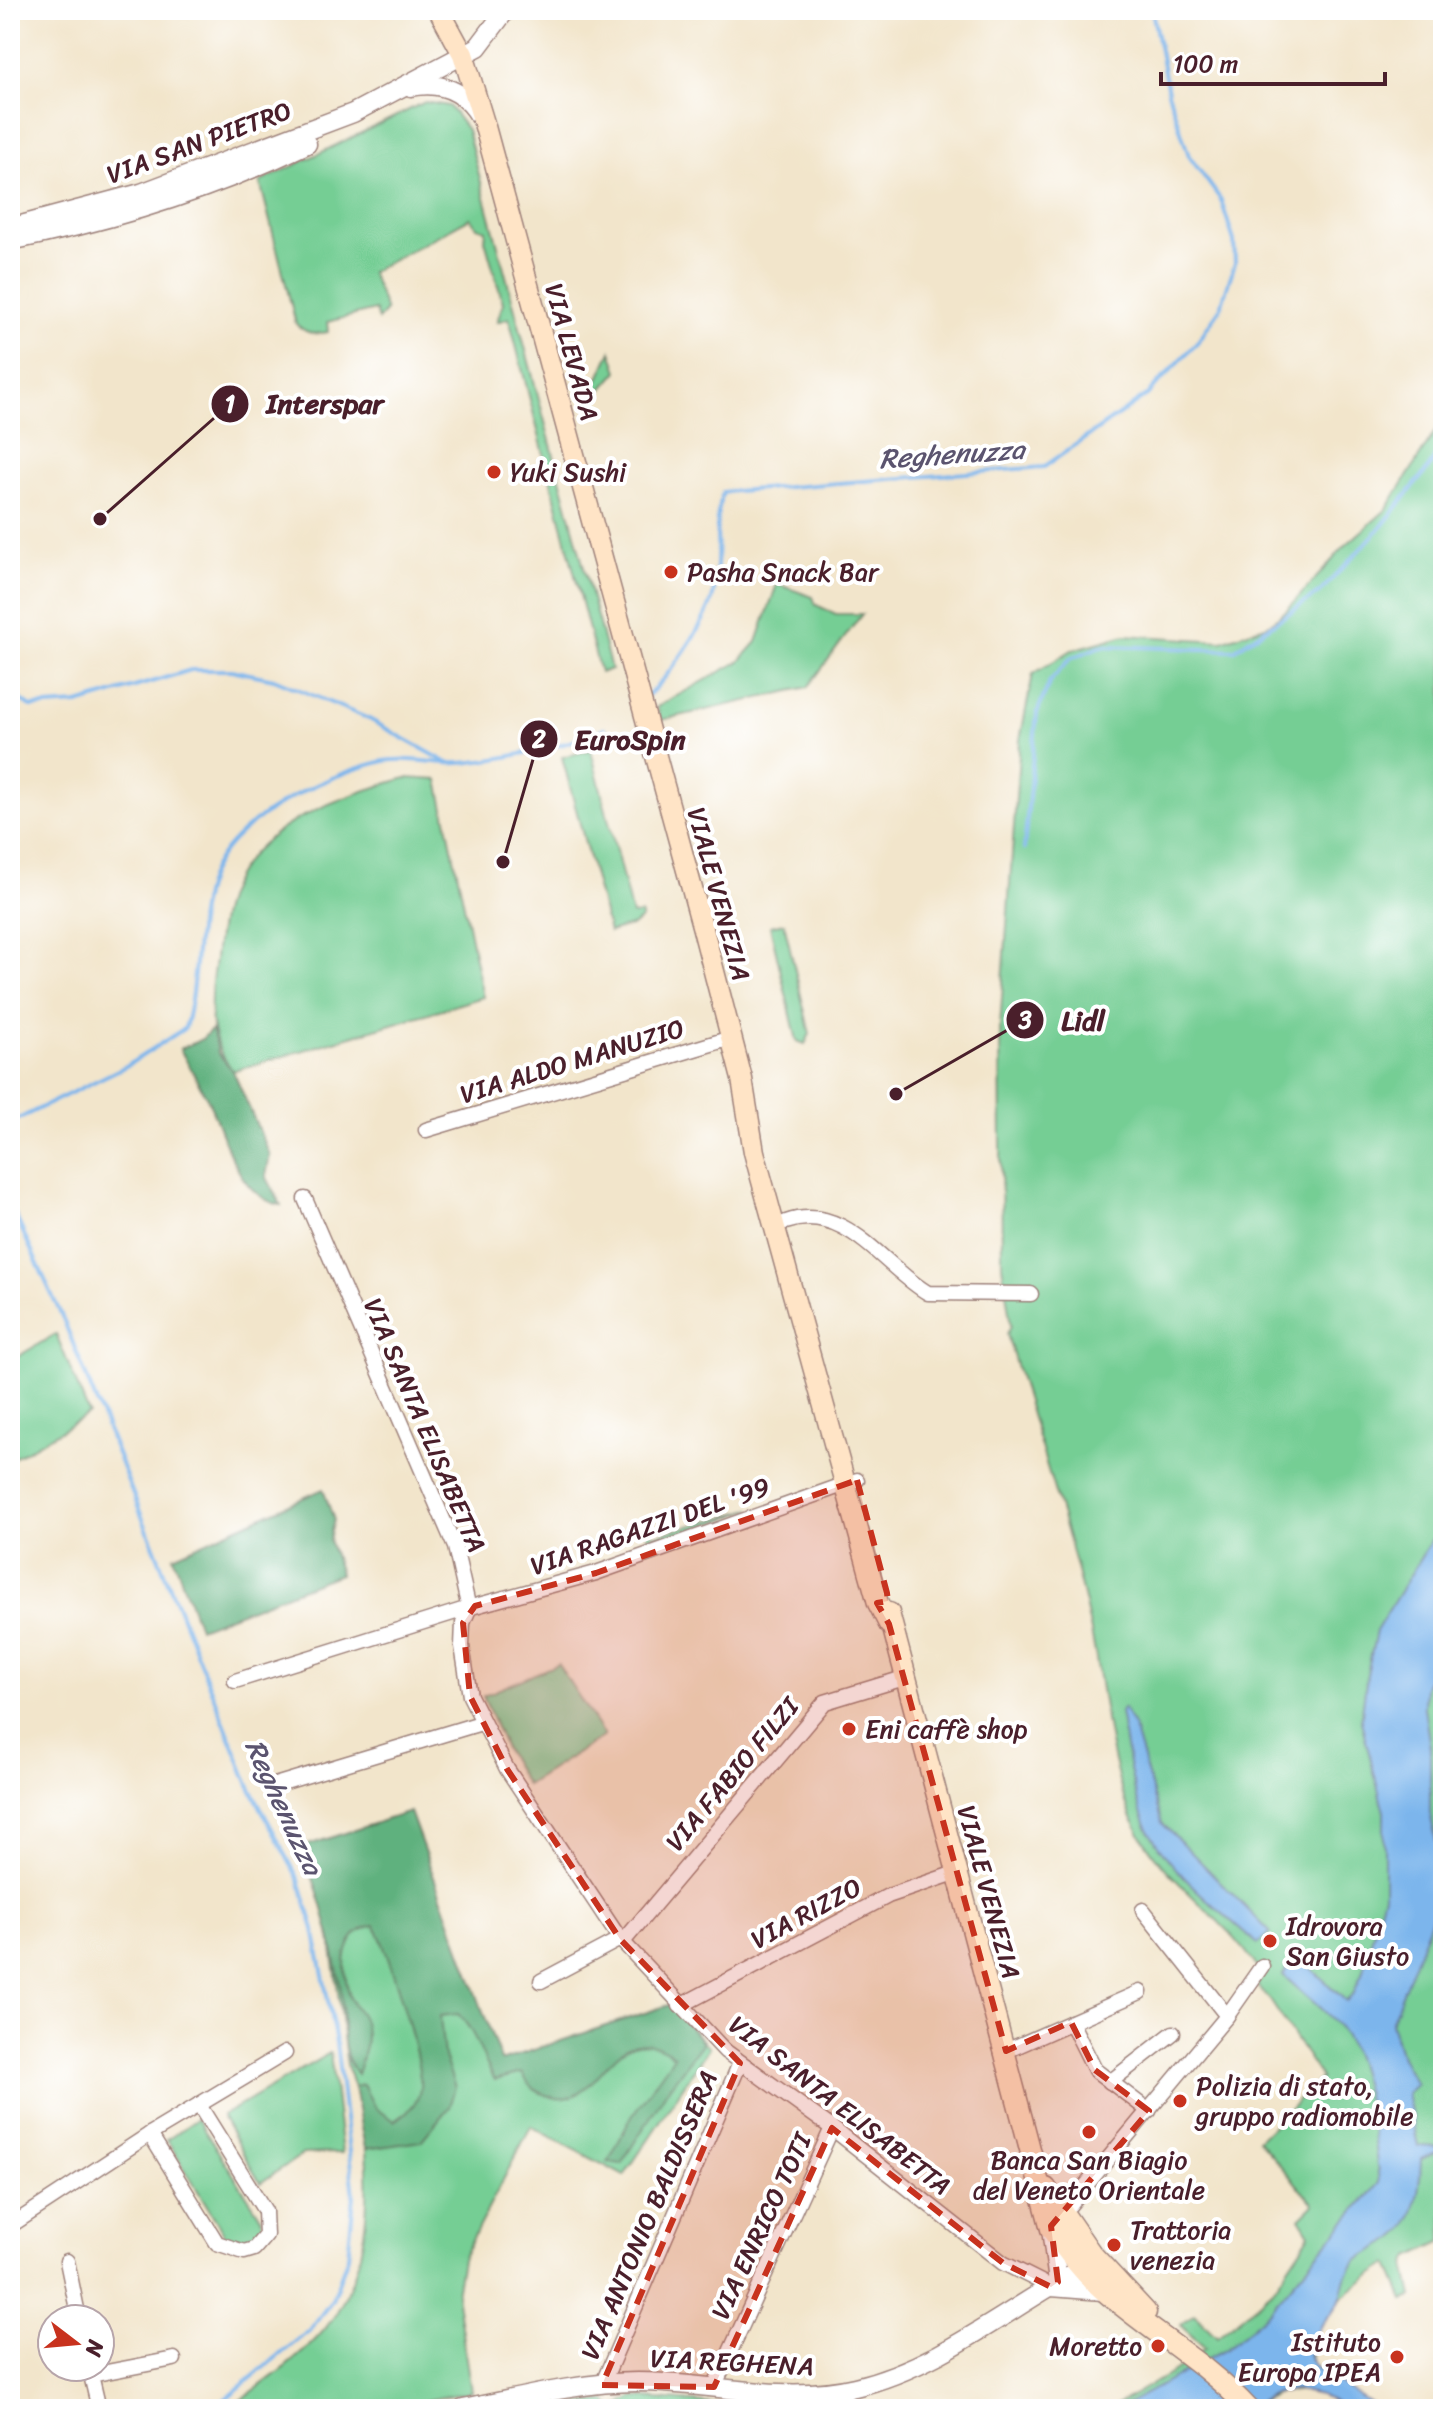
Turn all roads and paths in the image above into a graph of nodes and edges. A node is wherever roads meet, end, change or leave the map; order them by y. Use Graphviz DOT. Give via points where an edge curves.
graph roads {
  1 [pos="439,10"];
  2 [pos="506,10"];
  3 [pos="463,54"];
  4 [pos="400,89"];
  5 [pos="353,113"];
  6 [pos="484,123"];
  7 [pos="10,228"];
  8 [pos="10,241"];
  9 [pos="643,711"];
  10 [pos="731,1038"];
  11 [pos="744,1090"];
  12 [pos="426,1130"];
  13 [pos="766,1195"];
  14 [pos="305,1199"];
  15 [pos="786,1222"];
  16 [pos="781,1250"];
  17 [pos="1031,1294"];
  18 [pos="851,1482"];
  19 [pos="469,1609"];
  20 [pos="904,1678"];
  21 [pos="235,1681"];
  22 [pos="481,1723"];
  23 [pos="275,1785"];
  24 [pos="958,1872"];
  25 [pos="1143,1910"];
  26 [pos="622,1941"];
  27 [pos="1262,1966"];
  28 [pos="541,1981"];
  29 [pos="1140,1992"];
  30 [pos="680,2006"];
  31 [pos="1227,2016"];
  32 [pos="1071,2022"];
  33 [pos="1173,2033"];
  34 [pos="1006,2051"];
  35 [pos="285,2053"];
  36 [pos="740,2063"];
  37 [pos="1110,2082"];
  38 [pos="199,2105"];
  39 [pos="1149,2111"];
  40 [pos="832,2128"];
  41 [pos="150,2134"];
  42 [pos="1056,2221"];
  43 [pos="10,2226"];
  44 [pos="1074,2230"];
  45 [pos="67,2261"];
  46 [pos="1082,2270"];
  47 [pos="1060,2286"];
  48 [pos="1103,2291"];
  49 [pos="76,2303"];
  50 [pos="1140,2306"];
  51 [pos="1176,2344"];
  52 [pos="174,2359"];
  53 [pos="1202,2366"];
  54 [pos="116,2367"];
  55 [pos="93,2383"];
  56 [pos="602,2385"];
  57 [pos="714,2387"];
  58 [pos="99,2409"];
  59 [pos="463,2409"];
  60 [pos="1235,2409"];
  61 [pos="1249,2409"];
  1 -- 3 [label="main road, VIA LEVADA"];
  2 -- 3 [label="street, VIA SAN PIETRO" via="478,47"];
  3 -- 4 [label="street, VIA SAN PIETRO"];
  3 -- 6 [label="main road, VIA LEVADA"];
  4 -- 5 [label="street, VIA SAN PIETRO"];
  4 -- 6 [label="street, VIA SAN PIETRO" via="432,85 461,93"];
  5 -- 7 [label="street, VIA SAN PIETRO" via="147,192"];
  5 -- 8 [label="street" via="311,142 249,172"];
  6 -- 9 [label="main road, VIA LEVADA"];
  9 -- 10 [label="main road, VIALE VENEZIA"];
  10 -- 11 [label="main road, VIALE VENEZIA"];
  10 -- 12 [label="street, VIA ALDO MANUZIO"];
  11 -- 13 [label="main road, VIALE VENEZIA"];
  11 -- 15 [label="main road, VIALE VENEZIA"];
  13 -- 15 [label="street, VIALE VENEZIA"];
  13 -- 16 [label="main road, VIALE VENEZIA"];
  14 -- 19 [label="street, VIA SANTA ELISABETTA" via="455,1547"];
  15 -- 16 [label="street, VIALE VENEZIA"];
  15 -- 17 [label="street" via="810,1218 836,1224 928,1293"];
  15 -- 18 [label="main road, VIALE VENEZIA"];
  16 -- 18 [label="main road, VIALE VENEZIA"];
  18 -- 19 [label="street, VIA RAGAZZI DEL '99" via="596,1573"];
  18 -- 20 [label="main road, VIALE VENEZIA"];
  19 -- 21 [label="street, VIA RAGAZZI DEL '99"];
  19 -- 22 [label="street, VIA SANTA ELISABETTA" via="463,1623 463,1670"];
  20 -- 24 [label="main road, VIALE VENEZIA"];
  20 -- 26 [label="street, VIA FABIO FILZI" via="825,1702"];
  22 -- 23 [label="street"];
  22 -- 26 [label="street, VIA SANTA ELISABETTA"];
  24 -- 30 [label="street, VIA RIZZO" via="888,1896"];
  24 -- 34 [label="main road, VIALE VENEZIA"];
  25 -- 31 [label="street"];
  26 -- 28 [label="street"];
  26 -- 30 [label="street, VIA SANTA ELISABETTA"];
  27 -- 31 [label="street"];
  29 -- 32 [label="street"];
  30 -- 36 [label="street, VIA SANTA ELISABETTA"];
  31 -- 39 [label="street"];
  32 -- 34 [label="street"];
  32 -- 37 [label="street" via="1095,2070"];
  33 -- 37 [label="street"];
  34 -- 42 [label="main road, VIALE VENEZIA"];
  35 -- 38 [label="street"];
  36 -- 40 [label="street, VIA SANTA ELISABETTA"];
  36 -- 56 [label="street, VIA ANTONIO BALDISSERA"];
  37 -- 39 [label="street"];
  38 -- 41 [label="street"];
  38 -- 41 [label="street" via="265,2211 269,2226 254,2249 244,2252 217,2243"];
  39 -- 42 [label="street"];
  40 -- 47 [label="street, VIA SANTA ELISABETTA" via="1003,2263"];
  40 -- 57 [label="street, VIA ENRICO TOTI"];
  41 -- 43 [label="street"];
  42 -- 44 [label="main road, VIALE VENEZIA"];
  42 -- 46 [label="main road, VIALE VENEZIA"];
  42 -- 47 [label="street, VIALE VENEZIA"];
  44 -- 46 [label="street, VIALE VENEZIA"];
  44 -- 50 [label="main road, VIALE VENEZIA"];
  45 -- 49 [label="street"];
  46 -- 47 [label="street, VIA REGHENA"];
  46 -- 48 [label="main road, VIALE VENEZIA"];
  46 -- 50 [label="street, VIALE VENEZIA" via="1102,2276"];
  47 -- 48 [label="street"];
  47 -- 57 [label="street, VIA REGHENA" via="931,2360 865,2384 784,2395"];
  48 -- 51 [label="main road, VIALE VENEZIA"];
  50 -- 51 [label="main road, VIALE VENEZIA"];
  51 -- 53 [label="main road, VIALE VENEZIA"];
  52 -- 54 [label="street"];
  53 -- 60 [label="main road"];
  53 -- 61 [label="main road"];
  55 -- 58 [label="street"];
  56 -- 57 [label="street, VIA REGHENA"];
  56 -- 59 [label="street, VIA REGHENA"];
}
